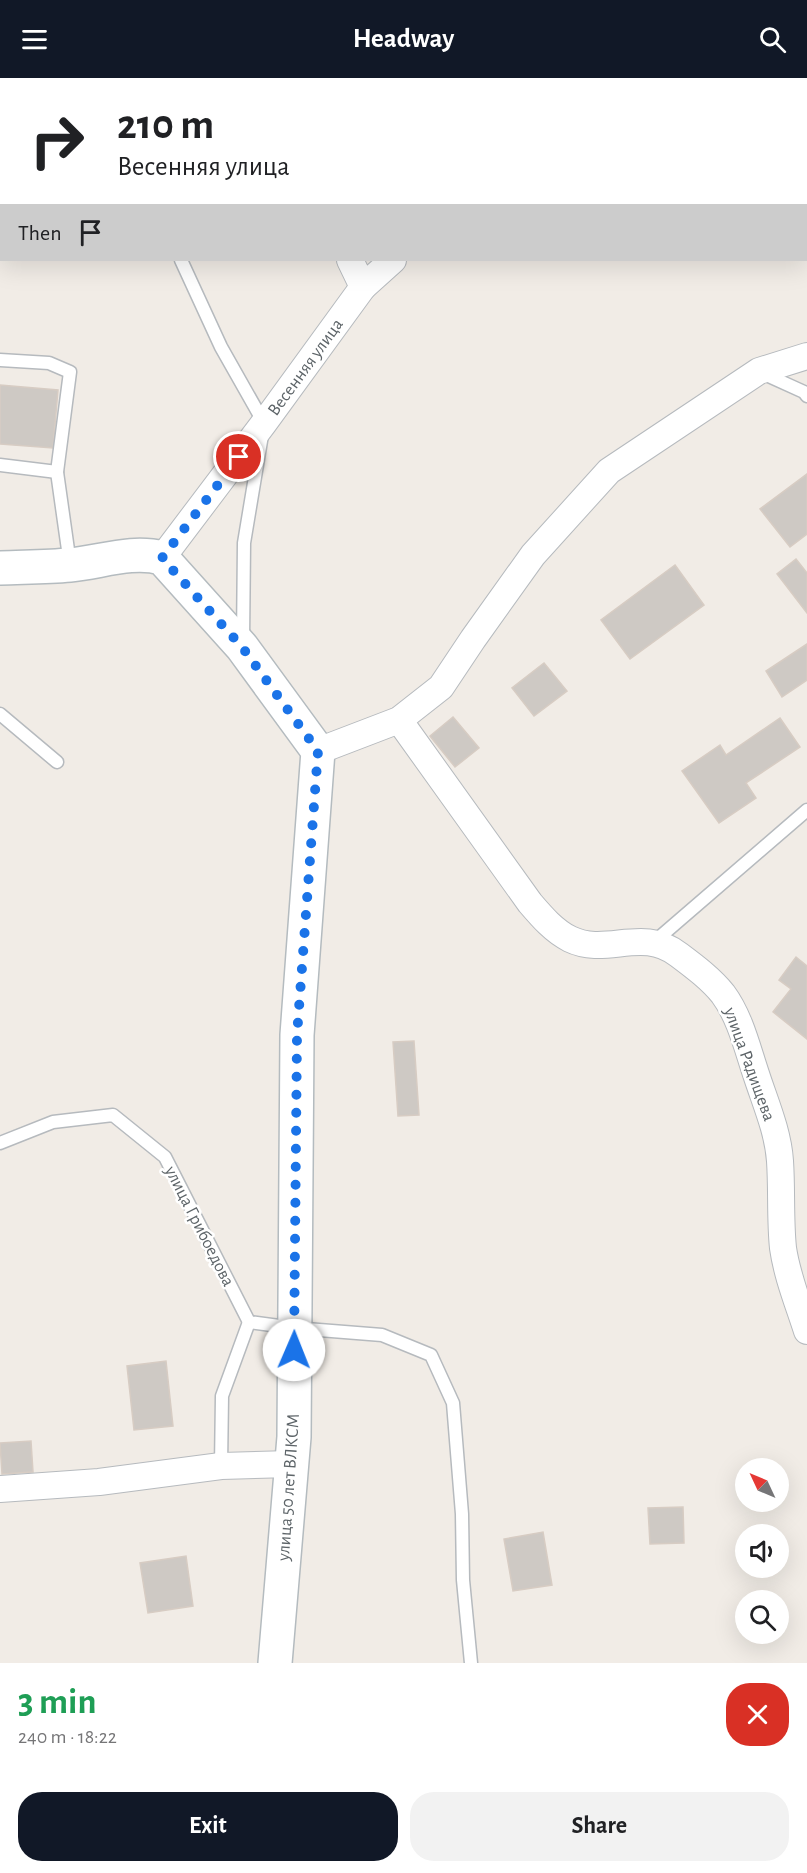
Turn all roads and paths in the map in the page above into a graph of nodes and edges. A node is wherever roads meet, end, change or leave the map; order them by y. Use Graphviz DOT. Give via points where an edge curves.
graph roads {
  1 [pos="181,261"];
  2 [pos="350,261"];
  3 [pos="392,261"];
  4 [pos="363,287"];
  5 [pos="807,356"];
  6 [pos="0,360"];
  7 [pos="759,371"];
  8 [pos="807,396"];
  9 [pos="264,423"];
  10 [pos="0,465"];
  11 [pos="57,472"];
  12 [pos="162,558"];
  13 [pos="70,565"];
  14 [pos="0,568"];
  15 [pos="242,647"];
  16 [pos="0,714"];
  17 [pos="399,720"];
  18 [pos="318,751"];
  19 [pos="57,762"];
  20 [pos="807,810"];
  21 [pos="654,942"];
  22 [pos="0,1143"];
  23 [pos="249,1322"];
  24 [pos="294,1328"];
  25 [pos="807,1331"];
  26 [pos="291,1464"];
  27 [pos="221,1466"];
  28 [pos="0,1490"];
  29 [pos="275,1663"];
  30 [pos="471,1663"];
  1 -- 9 [label="lane" via="221,347"];
  2 -- 4 [label="street"];
  3 -- 4 [label="street"];
  4 -- 9 [label="street, Весенняя улица"];
  5 -- 7 [label="street"];
  6 -- 11 [label="lane" via="49,363 69,372"];
  7 -- 8 [label="lane"];
  7 -- 17 [label="street" via="609,471 533,555 441,687"];
  9 -- 12 [label="street, Весенняя улица"];
  9 -- 15 [label="lane" via="244,543"];
  10 -- 11 [label="lane"];
  11 -- 13 [label="lane"];
  12 -- 13 [label="street" via="136,555"];
  12 -- 15 [label="street"];
  13 -- 14 [label="street"];
  15 -- 18 [label="street"];
  16 -- 19 [label="lane"];
  17 -- 18 [label="street"];
  17 -- 21 [label="street, улица Радищева" via="550,926 571,940 593,946"];
  18 -- 24 [label="street, улица 50 лет ВЛКСМ" via="297,1035"];
  20 -- 21 [label="lane"];
  21 -- 25 [label="street, улица Радищева" via="669,947 707,976 736,1017 775,1131 780,1159 783,1247"];
  22 -- 23 [label="lane, улица Грибоедова" via="53,1122 112,1116 165,1157"];
  23 -- 24 [label="lane"];
  23 -- 27 [label="lane" via="222,1396"];
  24 -- 26 [label="street, улица 50 лет ВЛКСМ"];
  24 -- 30 [label="lane" via="382,1335 432,1356 453,1403"];
  26 -- 27 [label="street"];
  26 -- 29 [label="street, улица 50 лет ВЛКСМ"];
  27 -- 28 [label="street"];
}
